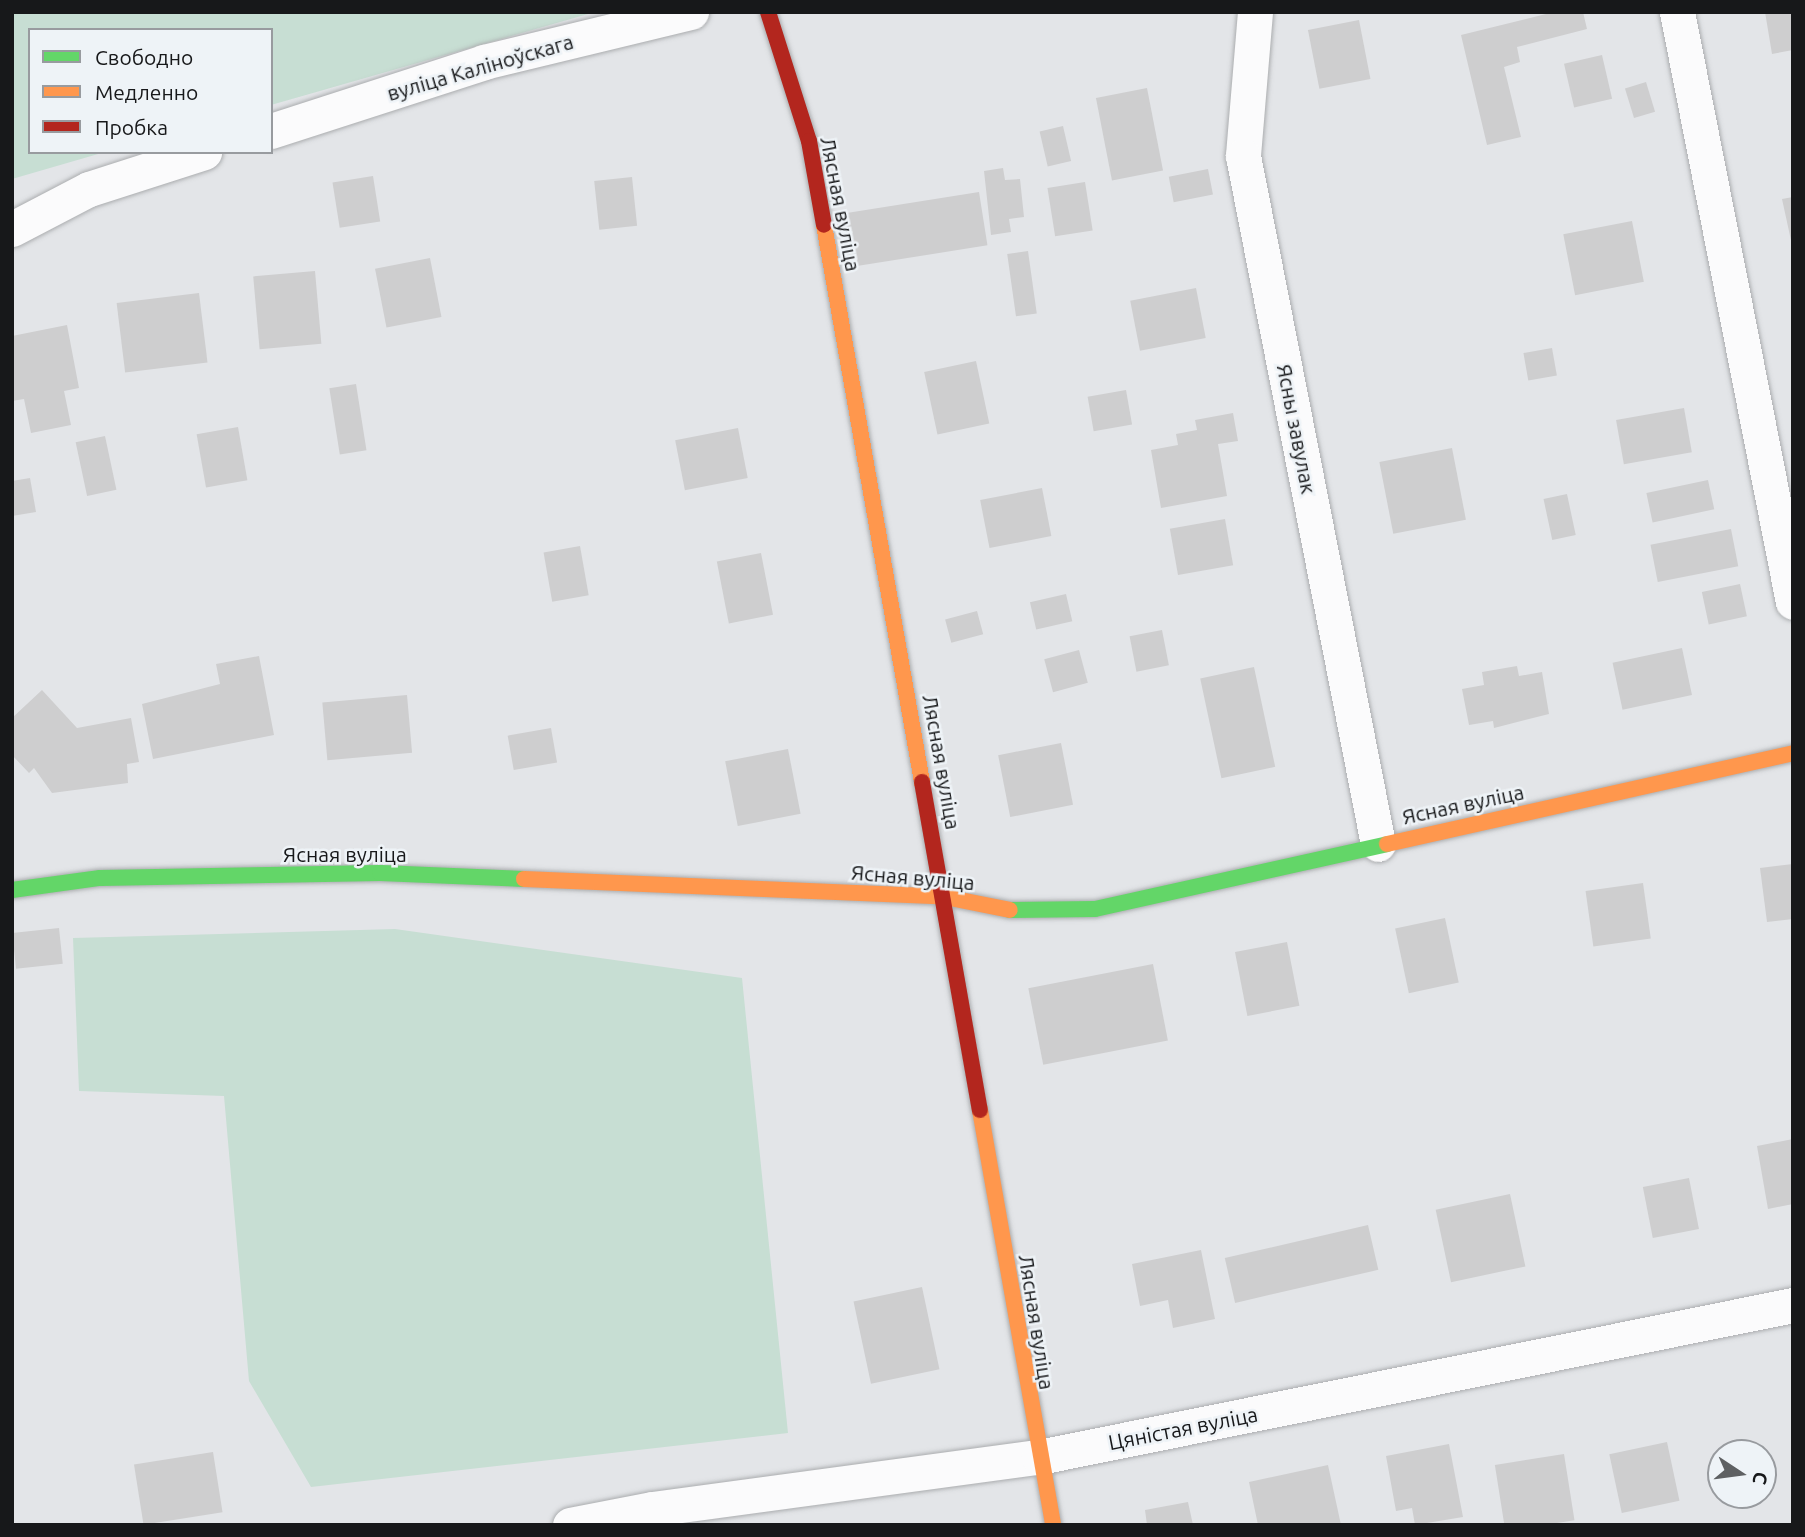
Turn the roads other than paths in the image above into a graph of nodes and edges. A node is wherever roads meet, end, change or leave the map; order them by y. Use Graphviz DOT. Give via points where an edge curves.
graph roads {
  1 [pos="691,12"];
  2 [pos="768,12"];
  3 [pos="1255,12"];
  4 [pos="1678,12"];
  5 [pos="273,130"];
  6 [pos="198,154"];
  7 [pos="12,229"];
  8 [pos="1793,602"];
  9 [pos="1793,753"];
  10 [pos="1378,844"];
  11 [pos="12,890"];
  12 [pos="945,897"];
  13 [pos="1793,1305"];
  14 [pos="1039,1457"];
  15 [pos="570,1525"];
  16 [pos="1053,1525"];
  1 -- 5 [label="street, вуліца Каліноўскага" via="484,62"];
  2 -- 12 [label="street, Лясная вуліца" via="809,141"];
  3 -- 10 [label="street, Ясны завулак" via="1243,156"];
  4 -- 8 [label="street"];
  6 -- 7 [label="street" via="89,189"];
  9 -- 10 [label="street, Ясная вуліца"];
  10 -- 12 [label="street, Ясная вуліца" via="1095,909 1018,912"];
  11 -- 12 [label="street, Ясная вуліца" via="100,878 380,873"];
  12 -- 14 [label="street, Лясная вуліца"];
  13 -- 14 [label="street, Цяністая вуліца"];
  14 -- 15 [label="street, Цяністая вуліца" via="652,1509"];
  14 -- 16 [label="street, Лясная вуліца"];
}
